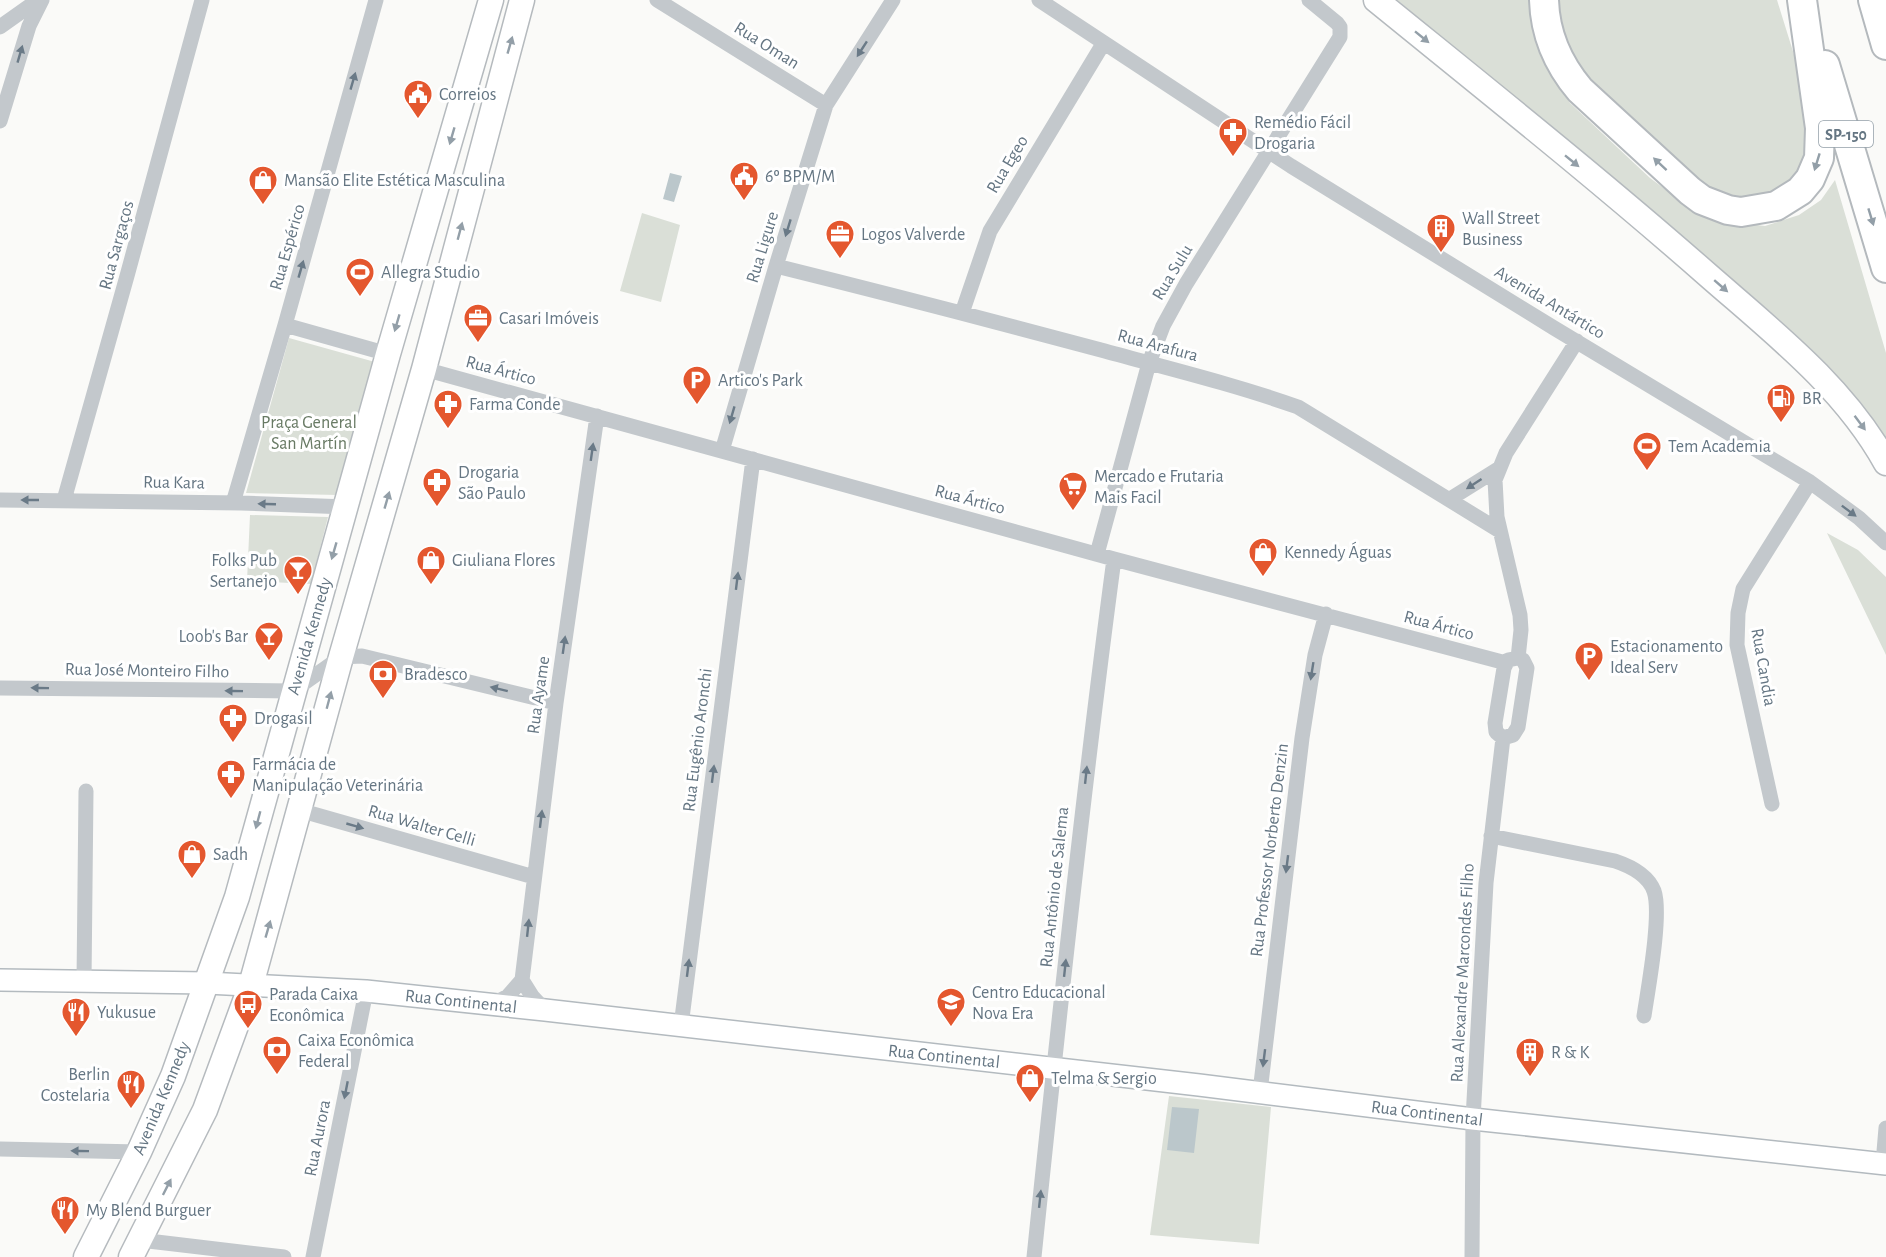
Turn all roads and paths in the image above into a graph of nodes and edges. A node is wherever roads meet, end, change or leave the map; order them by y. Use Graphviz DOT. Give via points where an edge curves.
graph roads {
  1 [pos="38,0"];
  2 [pos="42,0"];
  3 [pos="202,0"];
  4 [pos="376,0"];
  5 [pos="490,0"];
  6 [pos="522,0"];
  7 [pos="657,0"];
  8 [pos="893,0"];
  9 [pos="1039,0"];
  10 [pos="1309,0"];
  11 [pos="1376,0"];
  12 [pos="1544,0"];
  13 [pos="1804,0"];
  14 [pos="1873,0"];
  15 [pos="0,27"];
  16 [pos="1104,44"];
  17 [pos="1886,45"];
  18 [pos="826,105"];
  19 [pos="1,111"];
  20 [pos="1269,152"];
  21 [pos="776,266"];
  22 [pos="1886,268"];
  23 [pos="962,313"];
  24 [pos="285,325"];
  25 [pos="1577,341"];
  26 [pos="388,354"];
  27 [pos="1149,363"];
  28 [pos="424,369"];
  29 [pos="597,416"];
  30 [pos="722,451"];
  31 [pos="753,459"];
  32 [pos="1886,463"];
  33 [pos="1498,469"];
  34 [pos="1810,482"];
  35 [pos="1450,499"];
  36 [pos="0,500"];
  37 [pos="64,500"];
  38 [pos="233,503"];
  39 [pos="347,507"];
  40 [pos="1500,531"];
  41 [pos="1886,543"];
  42 [pos="1097,554"];
  43 [pos="1114,559"];
  44 [pos="1326,614"];
  45 [pos="341,657"];
  46 [pos="1512,660"];
  47 [pos="0,688"];
  48 [pos="293,691"];
  49 [pos="556,703"];
  50 [pos="1503,738"];
  51 [pos="86,791"];
  52 [pos="1772,804"];
  53 [pos="299,810"];
  54 [pos="1491,836"];
  55 [pos="534,877"];
  56 [pos="0,980"];
  57 [pos="522,980"];
  58 [pos="84,981"];
  59 [pos="207,983"];
  60 [pos="251,985"];
  61 [pos="366,991"];
  62 [pos="493,1004"];
  63 [pos="545,1010"];
  64 [pos="1644,1016"];
  65 [pos="681,1026"];
  66 [pos="1053,1068"];
  67 [pos="1260,1092"];
  68 [pos="1473,1119"];
  69 [pos="1886,1128"];
  70 [pos="0,1149"];
  71 [pos="139,1152"];
  72 [pos="1885,1163"];
  73 [pos="135,1248"];
  74 [pos="86,1257"];
  75 [pos="284,1257"];
  76 [pos="313,1257"];
  77 [pos="1035,1257"];
  78 [pos="1472,1257"];
  1 -- 15 [label="street"];
  19 -- 2 [label="street, one-way" via="29,26"];
  3 -- 37 [label="street, Rua Sargaços"];
  24 -- 4 [label="street, Rua Espérico, one-way"];
  5 -- 26 [label="main road, Avenida Kennedy, one-way"];
  28 -- 6 [label="main road, Avenida Kennedy, one-way"];
  7 -- 18 [label="street, Rua Oman"];
  8 -- 18 [label="street, Rua Ligure, one-way"];
  9 -- 16 [label="street, Avenida Antártico"];
  10 -- 20 [label="street, Rua Sulu" via="1337,23 1340,38"];
  11 -- 32 [label="main road, one-way" via="1663,235 1787,344 1854,414"];
  13 -- 12 [label="highway, one-way" via="1820,128 1819,158 1810,178 1786,201 1741,212 1717,206 1690,191 1580,90 1553,47"];
  13 -- 22 [label="highway, SP-150, one-way"];
  14 -- 17 [label="highway"];
  16 -- 20 [label="street, Avenida Antártico"];
  16 -- 23 [label="street, Rua Egeo" via="990,231"];
  18 -- 21 [label="street, Rua Ligure, one-way"];
  20 -- 25 [label="street, Avenida Antártico"];
  20 -- 27 [label="street, Rua Sulu" via="1186,285 1163,326"];
  21 -- 23 [label="street, Rua Arafura"];
  21 -- 30 [label="street, Rua Ligure, one-way"];
  23 -- 27 [label="street, Rua Arafura"];
  24 -- 26 [label="street"];
  24 -- 38 [label="street, Rua Espérico"];
  25 -- 33 [label="street"];
  25 -- 34 [label="street, Avenida Antártico"];
  26 -- 39 [label="main road, Avenida Kennedy"];
  27 -- 35 [label="street, Rua Arafura" via="1298,406"];
  27 -- 42 [label="street, Rua Sulu"];
  28 -- 29 [label="street, Rua Ártico"];
  45 -- 28 [label="main road, Avenida Kennedy, one-way"];
  29 -- 30 [label="street, Rua Ártico"];
  49 -- 29 [label="street, Rua Ayame, one-way"];
  30 -- 31 [label="street, Rua Ártico"];
  31 -- 42 [label="street, Rua Ártico"];
  65 -- 31 [label="street, Rua Eugênio Aronchi, one-way"];
  33 -- 35 [label="street, one-way"];
  33 -- 40 [label="street" via="1495,490"];
  34 -- 41 [label="street, Avenida Antártico, one-way"];
  34 -- 52 [label="street, Rua Candia" via="1743,589 1737,612 1737,645"];
  35 -- 40 [label="street, Rua Arafura"];
  37 -- 36 [label="street, Rua Kara, one-way"];
  37 -- 38 [label="street, Rua Kara"];
  39 -- 38 [label="street, Rua Kara, one-way"];
  39 -- 48 [label="main road, Avenida Kennedy, one-way"];
  40 -- 46 [label="street" via="1520,615 1521,630"];
  42 -- 43 [label="street, Rua Ártico"];
  43 -- 44 [label="street, Rua Ártico"];
  66 -- 43 [label="street, Rua Antônio de Salema, one-way"];
  44 -- 46 [label="street, Rua Ártico"];
  44 -- 67 [label="street, Rua Professor Norberto Denzin, one-way" via="1315,655 1302,738"];
  45 -- 48 [label="street"];
  49 -- 45 [label="street, one-way" via="362,656"];
  53 -- 45 [label="main road, Avenida Kennedy, one-way"];
  46 -- 50 [label="street" via="1495,723 1496,732"];
  46 -- 50 [label="street" via="1523,660 1527,668 1518,727 1513,735"];
  48 -- 47 [label="street, Rua José Monteiro Filho, one-way"];
  48 -- 59 [label="main road, Avenida Kennedy, one-way" via="237,897"];
  55 -- 49 [label="street, Rua Ayame, one-way"];
  50 -- 54 [label="street, Rua Alexandre Marcondes Filho"];
  51 -- 58 [label="street"];
  53 -- 55 [label="street, Rua Walter Celli, one-way"];
  60 -- 53 [label="main road, Avenida Kennedy, one-way"];
  54 -- 64 [label="street" via="1615,861 1645,878 1654,892 1656,913"];
  54 -- 68 [label="street, Rua Alexandre Marcondes Filho"];
  57 -- 55 [label="street, Rua Ayame, one-way"];
  56 -- 58 [label="street, Rua Continental"];
  57 -- 62 [label="street"];
  57 -- 63 [label="street"];
  58 -- 59 [label="street, Rua Continental"];
  59 -- 60 [label="street, Rua Continental"];
  59 -- 71 [label="main road, Avenida Kennedy" via="173,1076"];
  60 -- 61 [label="street, Rua Continental"];
  73 -- 60 [label="main road, Avenida Kennedy, one-way" via="206,1110"];
  61 -- 62 [label="street, Rua Continental"];
  61 -- 76 [label="street, Rua Aurora, one-way"];
  62 -- 63 [label="street, Rua Continental"];
  63 -- 65 [label="street, Rua Continental"];
  65 -- 66 [label="street, Rua Continental"];
  66 -- 67 [label="street, Rua Continental"];
  77 -- 66 [label="street, Rua Antônio de Salema, one-way"];
  67 -- 68 [label="street, Rua Continental"];
  68 -- 72 [label="street, Rua Continental"];
  68 -- 78 [label="street, Rua Alexandre Marcondes Filho"];
  69 -- 72 [label="street"];
  71 -- 70 [label="street, one-way"];
  71 -- 74 [label="main road, Avenida Kennedy"];
  73 -- 75 [label="street"];
}
